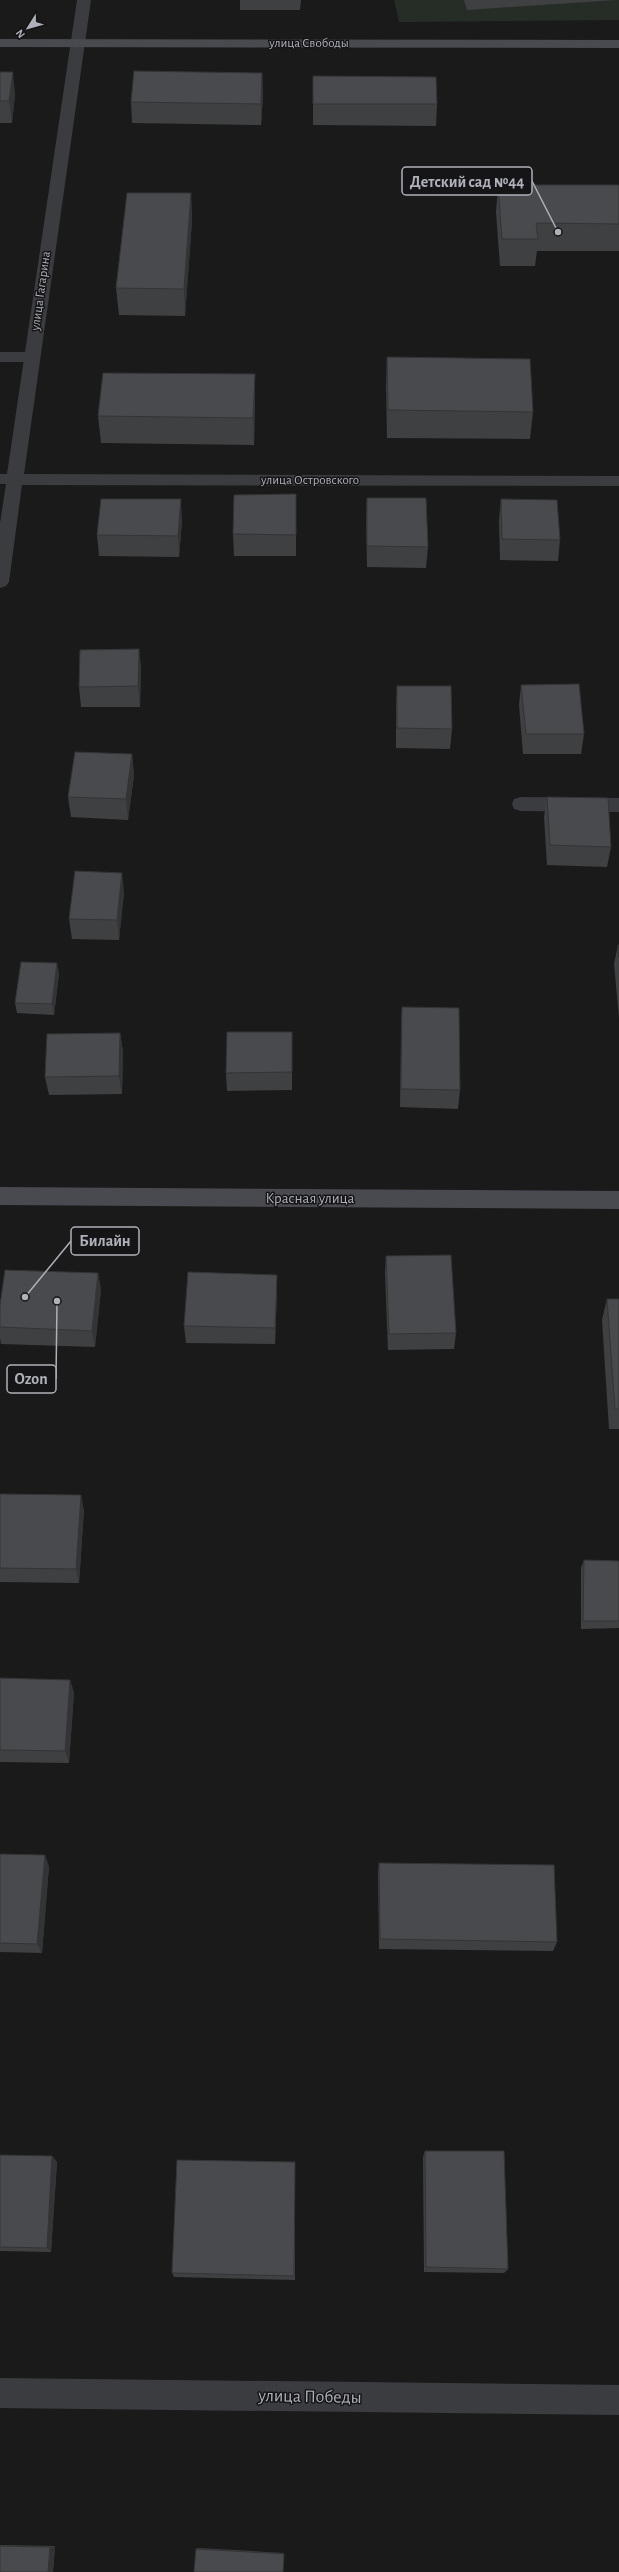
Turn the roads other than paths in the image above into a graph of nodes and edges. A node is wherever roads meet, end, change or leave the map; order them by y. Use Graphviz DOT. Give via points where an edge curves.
graph roads {
  1 [pos="84,0"];
  2 [pos="0,43"];
  3 [pos="76,43"];
  4 [pos="619,44"];
  5 [pos="0,357"];
  6 [pos="31,357"];
  7 [pos="7,479"];
  8 [pos="619,481"];
  9 [pos="0,582"];
  10 [pos="521,804"];
  11 [pos="619,805"];
  12 [pos="0,1196"];
  13 [pos="619,1200"];
  14 [pos="0,2393"];
  15 [pos="619,2400"];
  1 -- 3 [label="street, улица Гагарина"];
  2 -- 3 [label="street, улица Свободы"];
  3 -- 4 [label="street, улица Свободы"];
  3 -- 6 [label="street, улица Гагарина"];
  5 -- 6 [label="street"];
  6 -- 7 [label="street, улица Гагарина"];
  7 -- 8 [label="street, улица Островского"];
  7 -- 9 [label="street, улица Гагарина"];
  10 -- 11 [label="street"];
  12 -- 13 [label="street, Красная улица"];
  14 -- 15 [label="street, улица Победы"];
}
